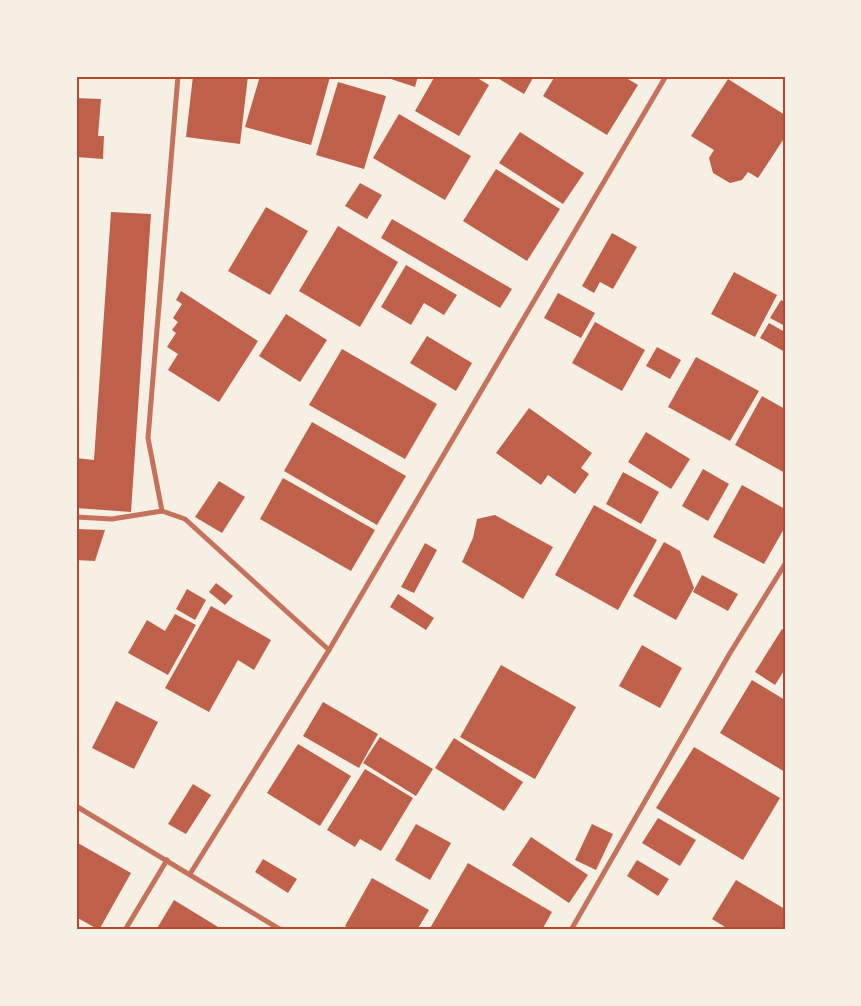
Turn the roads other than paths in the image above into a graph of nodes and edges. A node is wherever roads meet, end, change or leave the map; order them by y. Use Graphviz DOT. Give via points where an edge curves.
graph roads {
  1 [pos="178,76"];
  2 [pos="666,76"];
  3 [pos="162,511"];
  4 [pos="76,517"];
  5 [pos="785,564"];
  6 [pos="330,650"];
  7 [pos="76,806"];
  8 [pos="167,860"];
  9 [pos="190,874"];
  10 [pos="125,930"];
  11 [pos="281,930"];
  12 [pos="571,930"];
  1 -- 3 [label="street" via="148,438"];
  2 -- 6 [label="street"];
  3 -- 4 [label="street" via="112,519"];
  3 -- 6 [label="street" via="185,519"];
  5 -- 12 [label="street" via="730,653"];
  6 -- 9 [label="street"];
  7 -- 8 [label="street"];
  8 -- 9 [label="street"];
  8 -- 10 [label="street"];
  9 -- 11 [label="street"];
}
